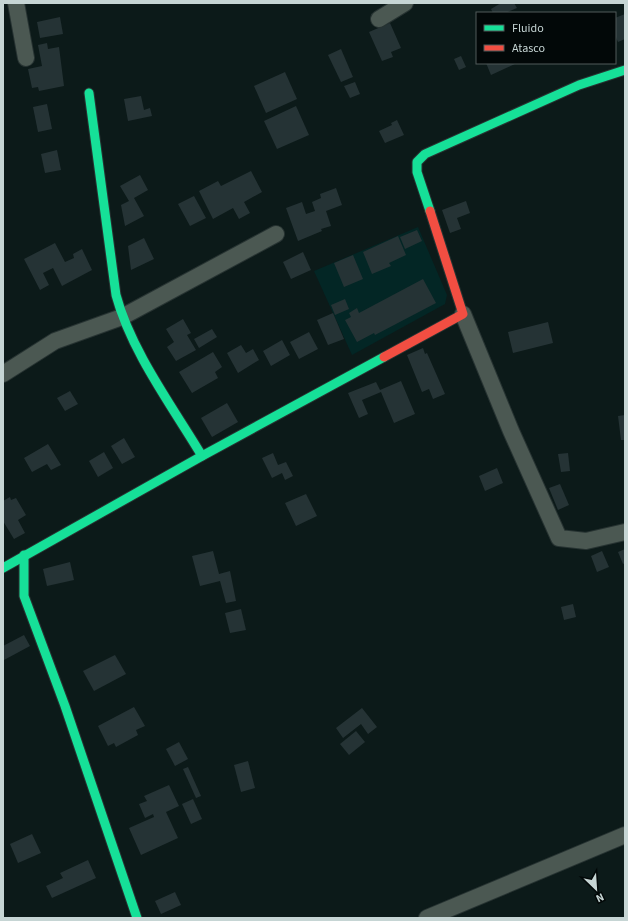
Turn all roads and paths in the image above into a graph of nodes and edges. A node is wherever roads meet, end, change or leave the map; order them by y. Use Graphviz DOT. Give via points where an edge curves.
graph roads {
  1 [pos="16,3"];
  2 [pos="405,3"];
  3 [pos="379,19"];
  4 [pos="26,58"];
  5 [pos="625,70"];
  6 [pos="89,93"];
  7 [pos="276,234"];
  8 [pos="463,314"];
  9 [pos="122,317"];
  10 [pos="3,374"];
  11 [pos="202,456"];
  12 [pos="625,532"];
  13 [pos="24,555"];
  14 [pos="3,568"];
  15 [pos="625,835"];
  16 [pos="137,918"];
  17 [pos="427,918"];
  1 -- 4 [label="street"];
  2 -- 3 [label="street"];
  5 -- 8 [label="street" via="579,85 425,154 417,162 417,172"];
  6 -- 9 [label="street" via="116,295"];
  7 -- 9 [label="street"];
  8 -- 11 [label="street"];
  8 -- 12 [label="street" via="558,538 586,541"];
  9 -- 10 [label="street" via="55,341"];
  9 -- 11 [label="street" via="139,351"];
  11 -- 13 [label="street"];
  13 -- 14 [label="street"];
  13 -- 16 [label="street" via="24,596 65,706"];
  15 -- 17 [label="street"];
}
